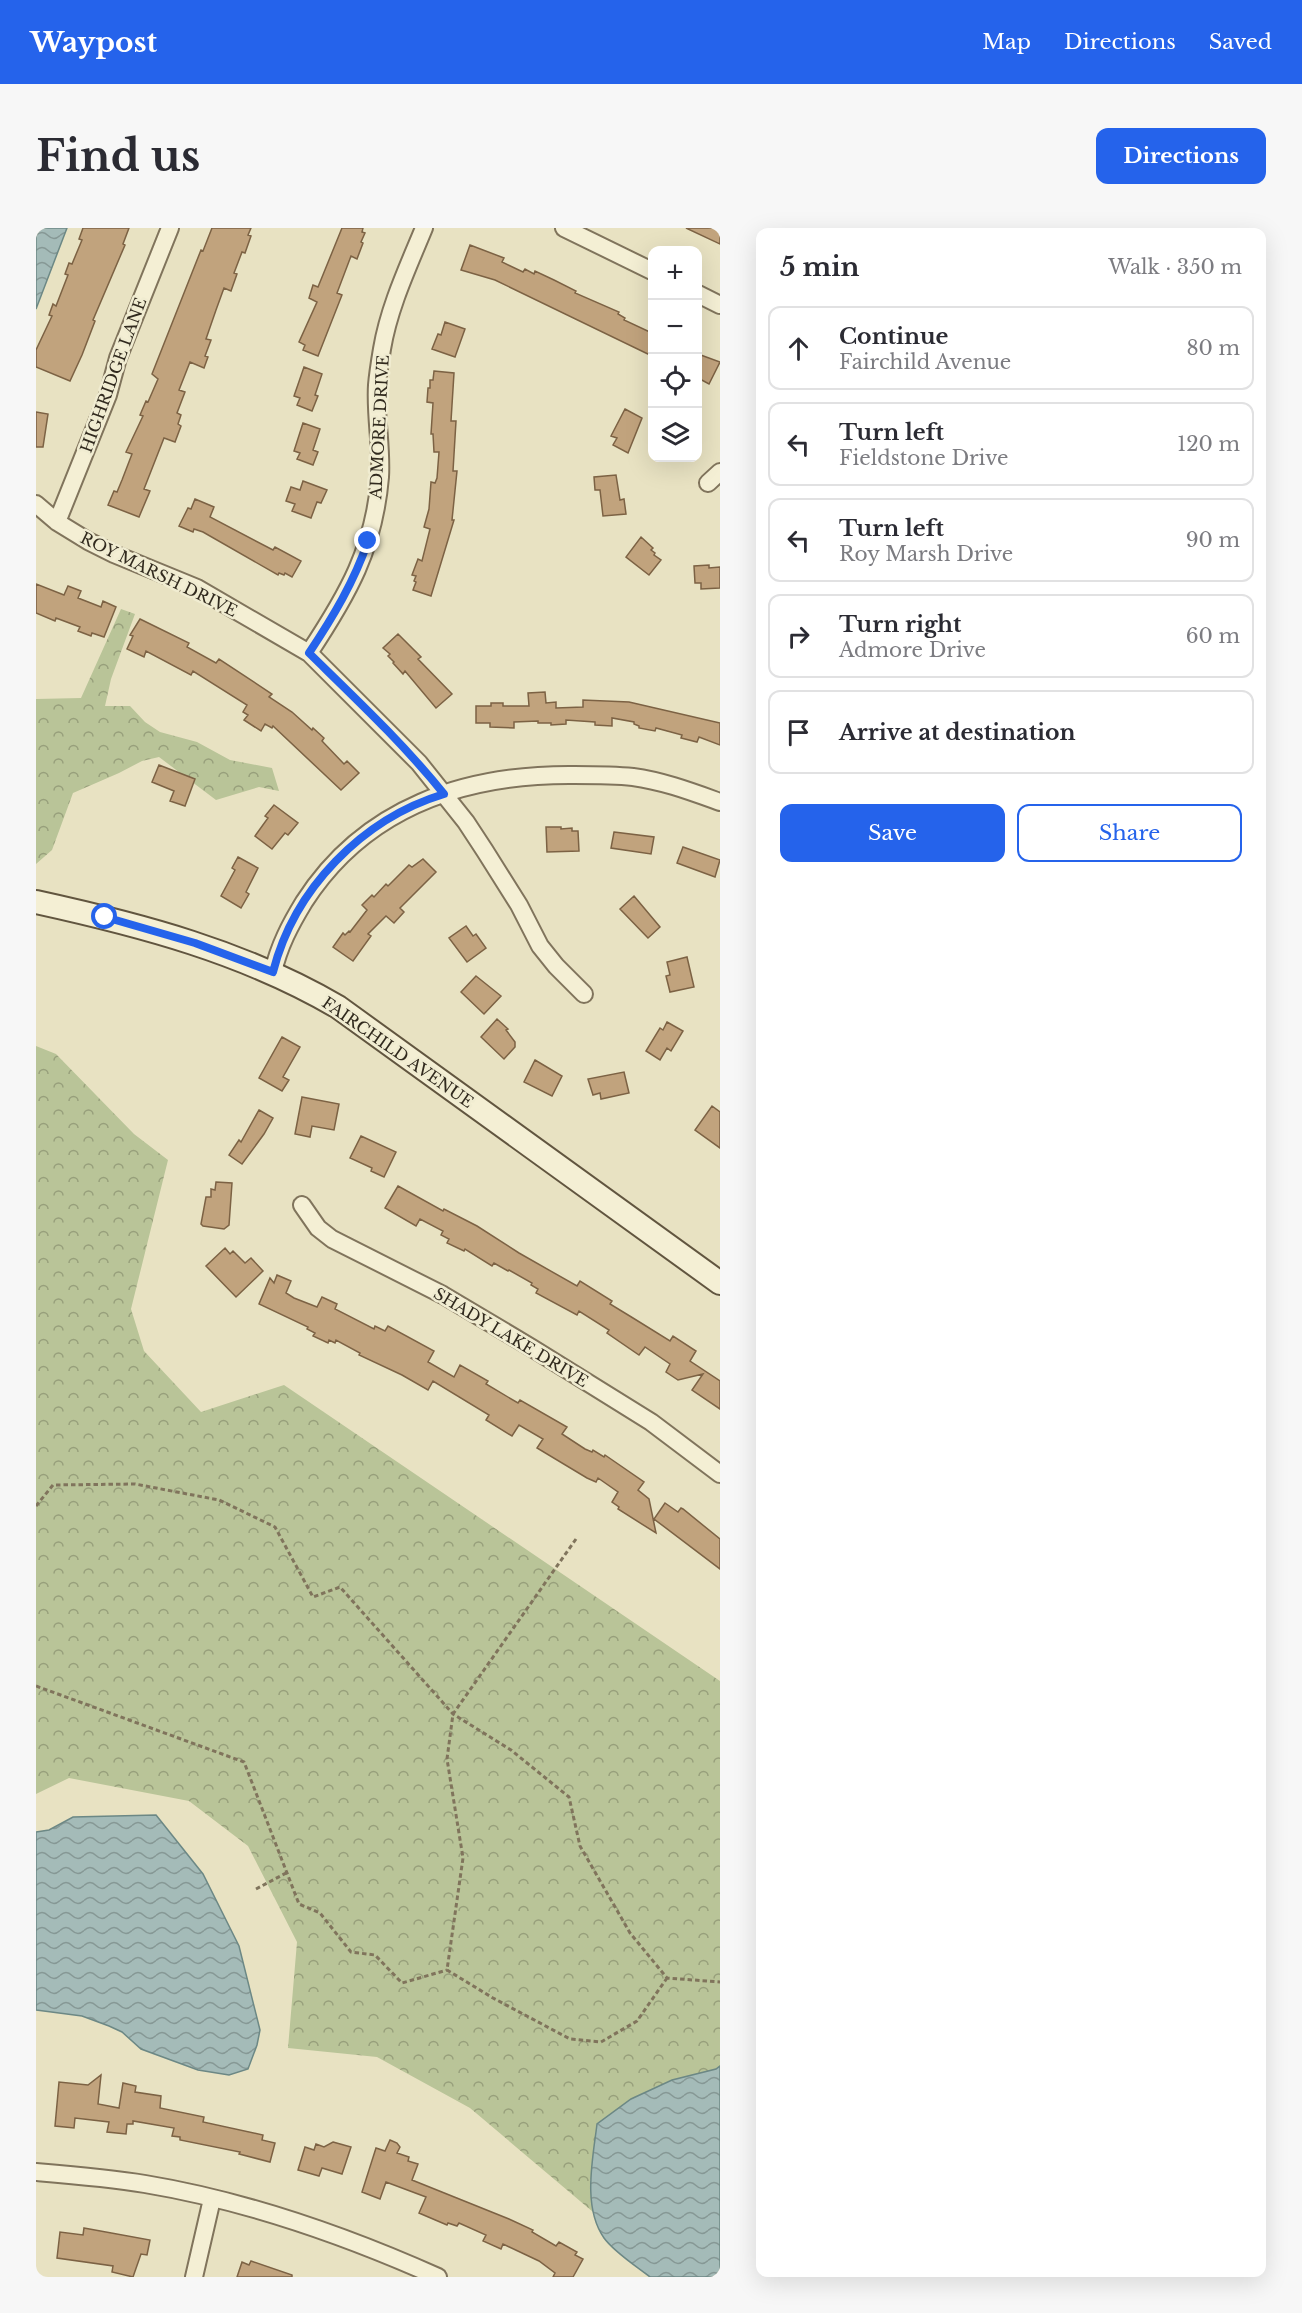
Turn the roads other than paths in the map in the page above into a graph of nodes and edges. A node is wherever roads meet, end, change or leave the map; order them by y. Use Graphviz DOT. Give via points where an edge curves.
graph roads {
  1 [pos="170,228"];
  2 [pos="424,228"];
  3 [pos="564,228"];
  4 [pos="648,269"];
  5 [pos="702,296"];
  6 [pos="720,305"];
  7 [pos="36,504"];
  8 [pos="57,522"];
  9 [pos="309,653"];
  10 [pos="444,794"];
  11 [pos="720,802"];
  12 [pos="36,902"];
  13 [pos="273,972"];
  14 [pos="584,994"];
  15 [pos="302,1205"];
  16 [pos="720,1283"];
  17 [pos="720,1474"];
  18 [pos="36,2172"];
  19 [pos="212,2199"];
  20 [pos="194,2277"];
  21 [pos="438,2277"];
  1 -- 8 [label="street, HIGHRIDGE LANE"];
  2 -- 9 [label="street, ADMORE DRIVE" via="389,317 383,347 377,386 380,476 368,541 359,570"];
  3 -- 4 [label="street"];
  5 -- 6 [label="street"];
  7 -- 8 [label="street, ROY MARSH DRIVE"];
  8 -- 9 [label="street, ROY MARSH DRIVE" via="114,554 197,588"];
  9 -- 10 [label="street, ROY MARSH DRIVE" via="390,732"];
  10 -- 11 [label="street" via="509,778 586,775 633,777"];
  10 -- 13 [label="street" via="380,823 344,852 294,919 279,947"];
  10 -- 14 [label="street, ROY MARSH DRIVE" via="519,904 540,946"];
  12 -- 13 [label="main road, FAIRCHILD AVENUE" via="170,935"];
  13 -- 16 [label="main road, FAIRCHILD AVENUE" via="338,1007"];
  15 -- 17 [label="street, SHADY LAKE DRIVE" via="318,1228 332,1239 443,1295 532,1348 651,1422"];
  18 -- 19 [label="street" via="144,2184"];
  19 -- 20 [label="street"];
  19 -- 21 [label="street" via="324,2230"];
}
